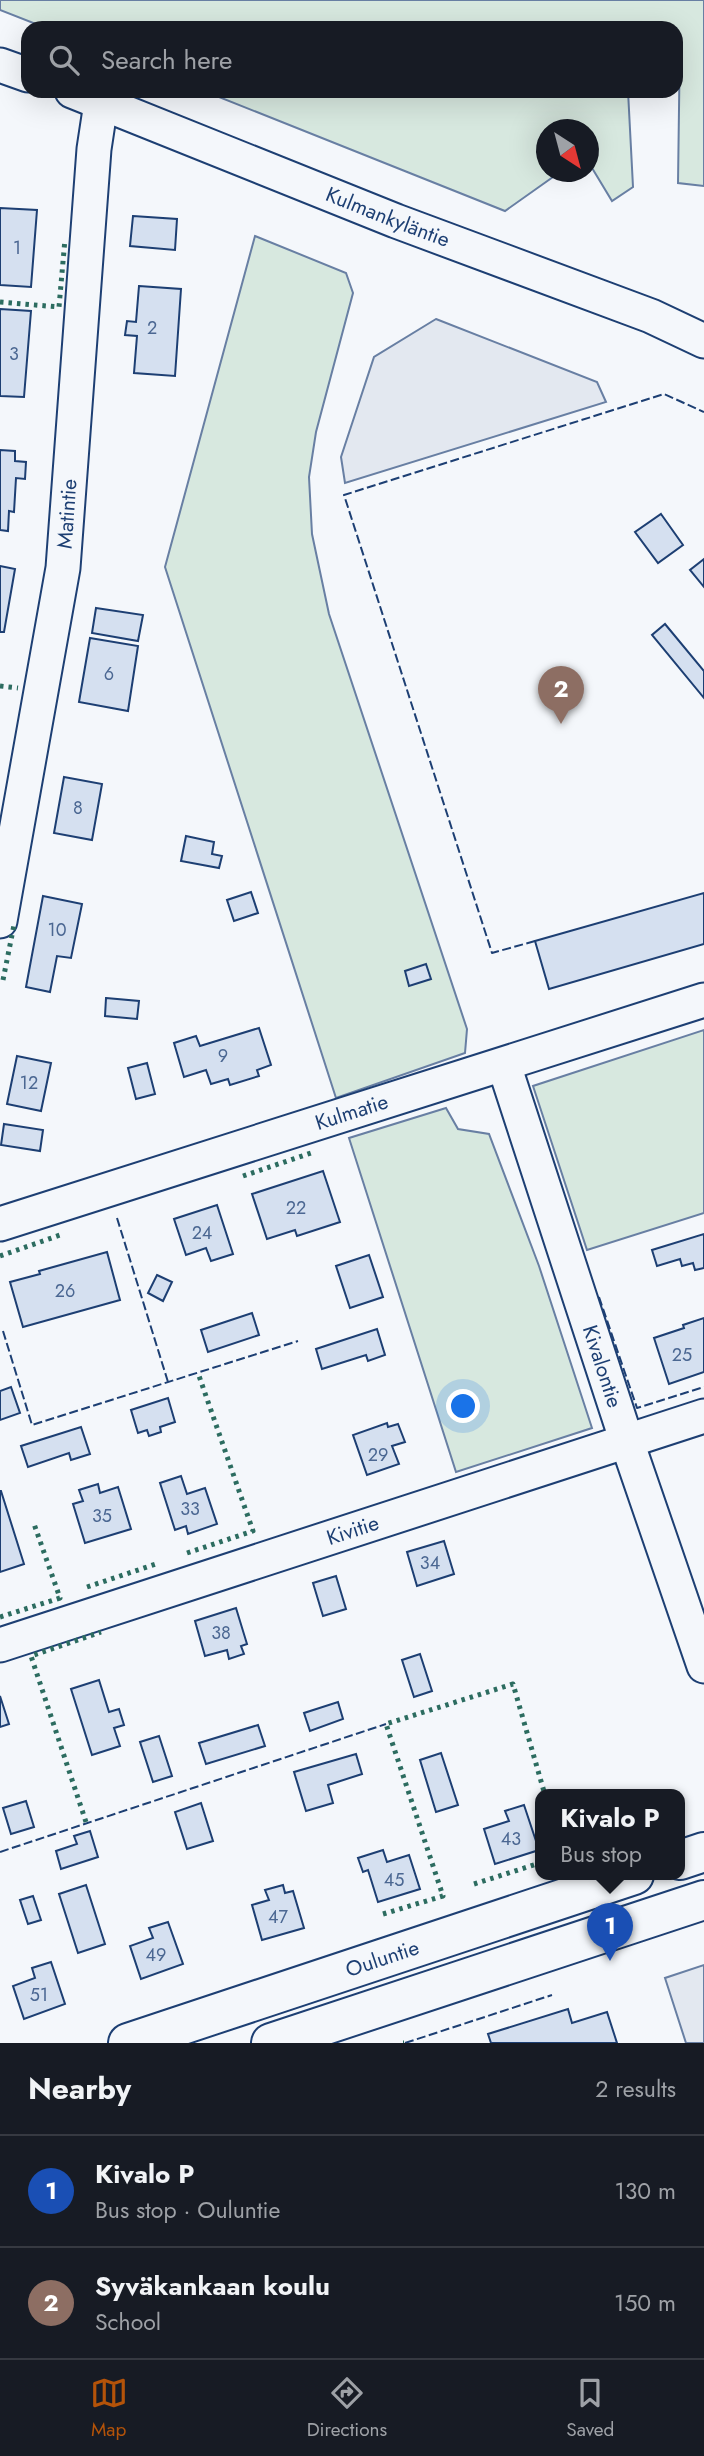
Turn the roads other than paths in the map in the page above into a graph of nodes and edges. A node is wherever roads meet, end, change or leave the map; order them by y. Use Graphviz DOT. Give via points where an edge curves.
graph roads {
  1 [pos="0,65"];
  2 [pos="21,72"];
  3 [pos="87,98"];
  4 [pos="90,98"];
  5 [pos="704,341"];
  6 [pos="0,921"];
  7 [pos="704,1000"];
  8 [pos="504,1065"];
  9 [pos="0,1224"];
  10 [pos="704,1416"];
  11 [pos="627,1442"];
  12 [pos="0,1645"];
  13 [pos="704,1666"];
  14 [pos="704,1852"];
  15 [pos="685,1858"];
  16 [pos="619,1880"];
  17 [pos="704,1900"];
  18 [pos="128,2043"];
  19 [pos="271,2043"];
  1 -- 2 [label="street"];
  3 -- 6 [label="street, Matintie" via="94,149 63,568"];
  4 -- 5 [label="street, Kulmankyläntie" via="651,316"];
  7 -- 8 [label="street, Kulmatie"];
  8 -- 9 [label="street, Kulmatie"];
  8 -- 11 [label="street, Kivalontie"];
  10 -- 11 [label="street, Kivitie"];
  11 -- 12 [label="street, Kivitie"];
  11 -- 13 [label="street, Kivalontie"];
  14 -- 15 [label="main road"];
  16 -- 18 [label="main road, Ouluntie"];
  17 -- 19 [label="main road"];
}
